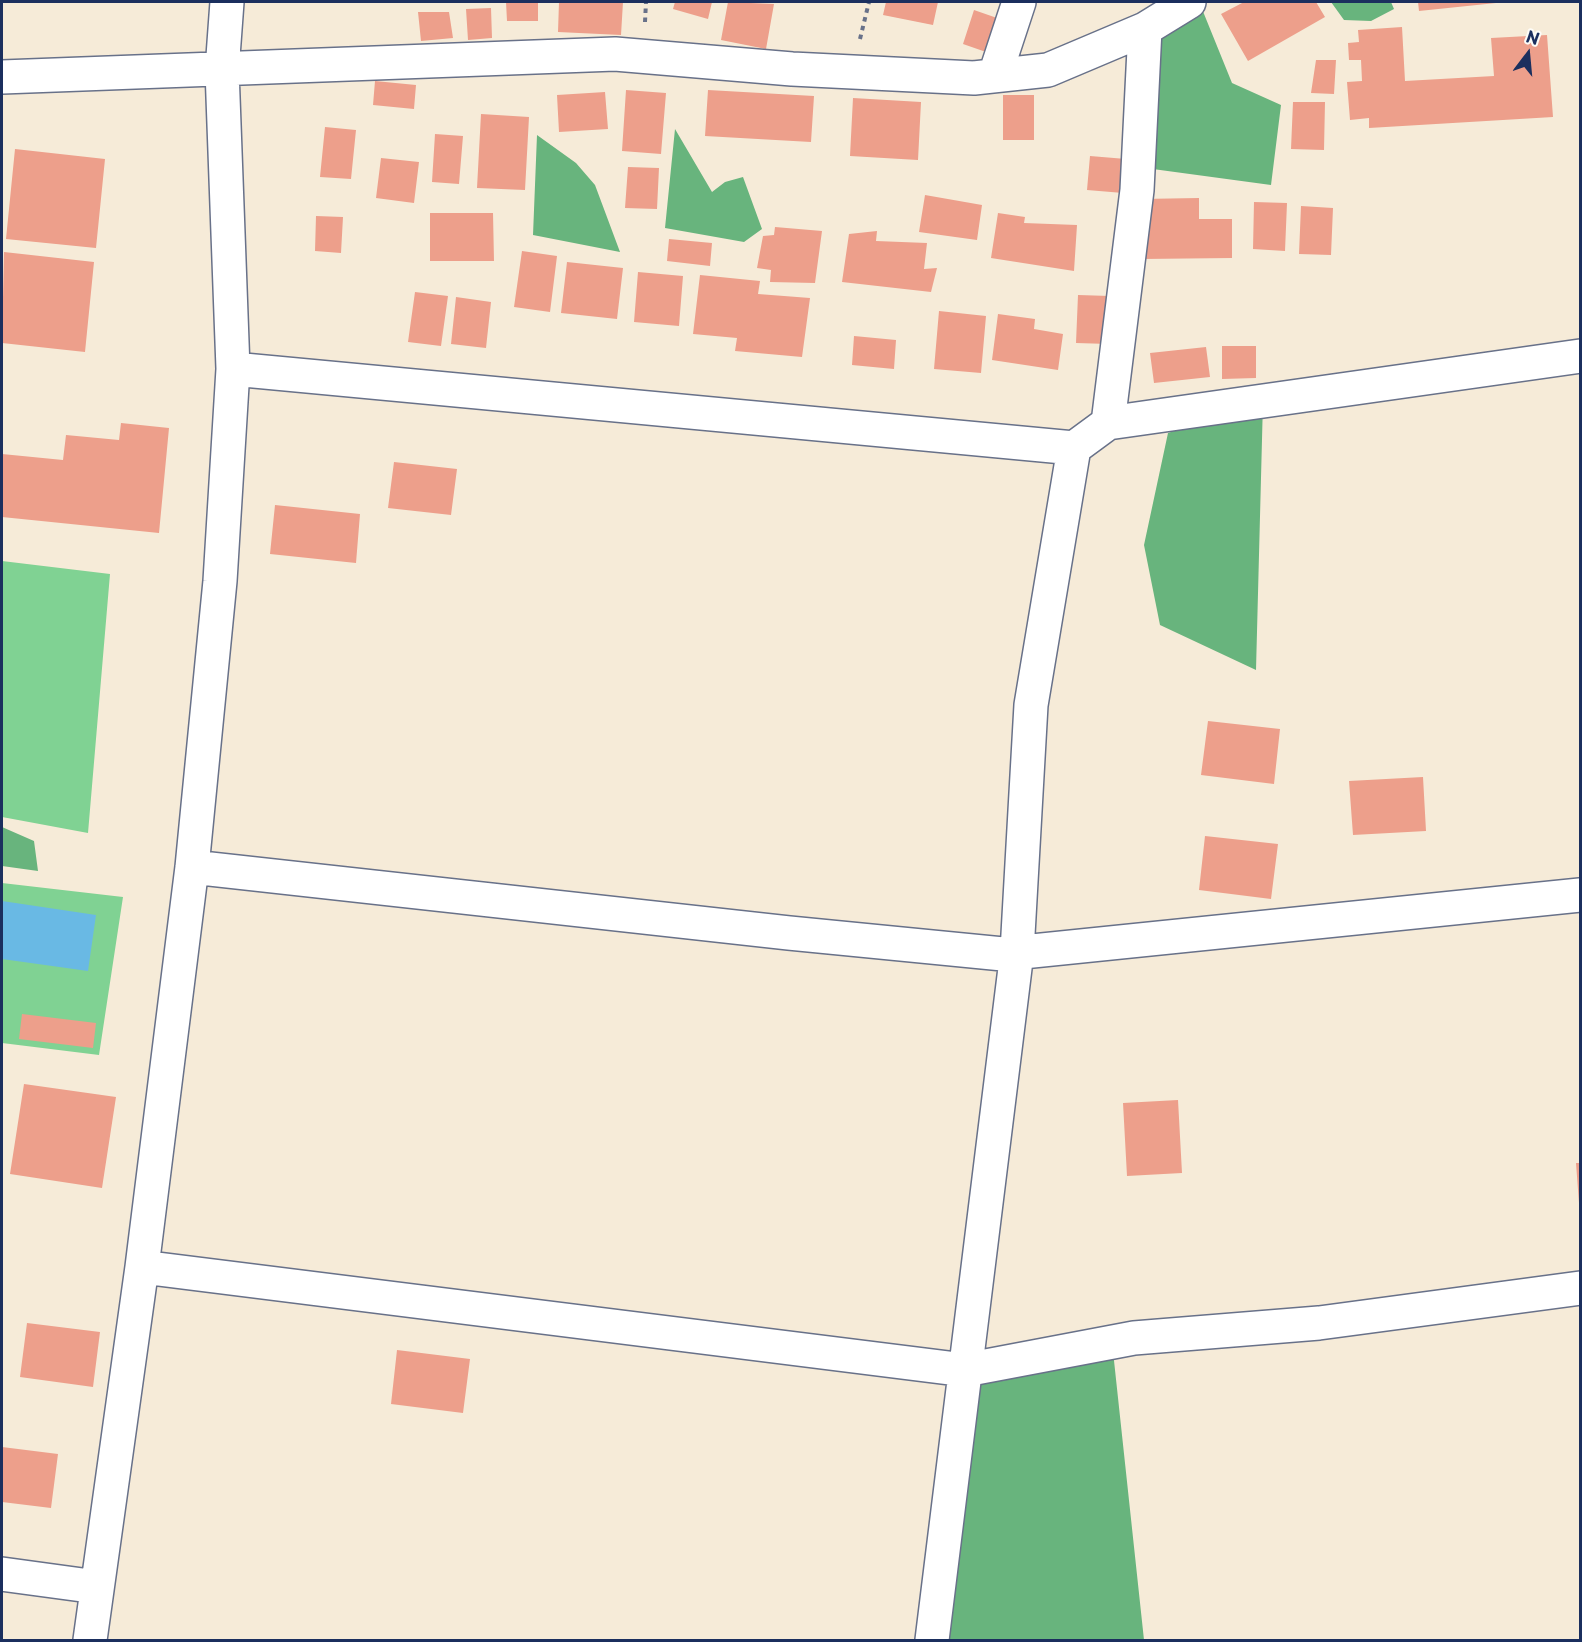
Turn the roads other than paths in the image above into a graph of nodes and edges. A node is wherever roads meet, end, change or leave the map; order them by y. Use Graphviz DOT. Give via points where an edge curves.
graph roads {
  1 [pos="227,2"];
  2 [pos="1019,2"];
  3 [pos="1189,2"];
  4 [pos="1145,28"];
  5 [pos="222,70"];
  6 [pos="995,75"];
  7 [pos="2,77"];
  8 [pos="1581,356"];
  9 [pos="233,369"];
  10 [pos="1108,423"];
  11 [pos="1074,448"];
  12 [pos="192,867"];
  13 [pos="1581,895"];
  14 [pos="1017,952"];
  15 [pos="141,1267"];
  16 [pos="1581,1288"];
  17 [pos="965,1370"];
  18 [pos="2,1574"];
  19 [pos="97,1587"];
  20 [pos="90,1641"];
  21 [pos="933,1641"];
  1 -- 5 [label="street"];
  2 -- 6 [label="street"];
  3 -- 4 [label="street"];
  4 -- 6 [label="street" via="1048,70"];
  4 -- 10 [label="street" via="1137,190"];
  5 -- 6 [label="street" via="615,54 792,69 974,78"];
  5 -- 7 [label="street"];
  5 -- 9 [label="street"];
  8 -- 10 [label="street"];
  9 -- 11 [label="street"];
  9 -- 12 [label="street" via="220,581"];
  10 -- 11 [label="street"];
  11 -- 14 [label="street" via="1031,705"];
  12 -- 14 [label="street" via="778,932 1003,954"];
  12 -- 15 [label="street"];
  13 -- 14 [label="street"];
  14 -- 17 [label="street"];
  15 -- 17 [label="street"];
  15 -- 19 [label="street"];
  16 -- 17 [label="street" via="1319,1323 1134,1338"];
  17 -- 21 [label="street"];
  18 -- 19 [label="street"];
  19 -- 20 [label="street"];
}
